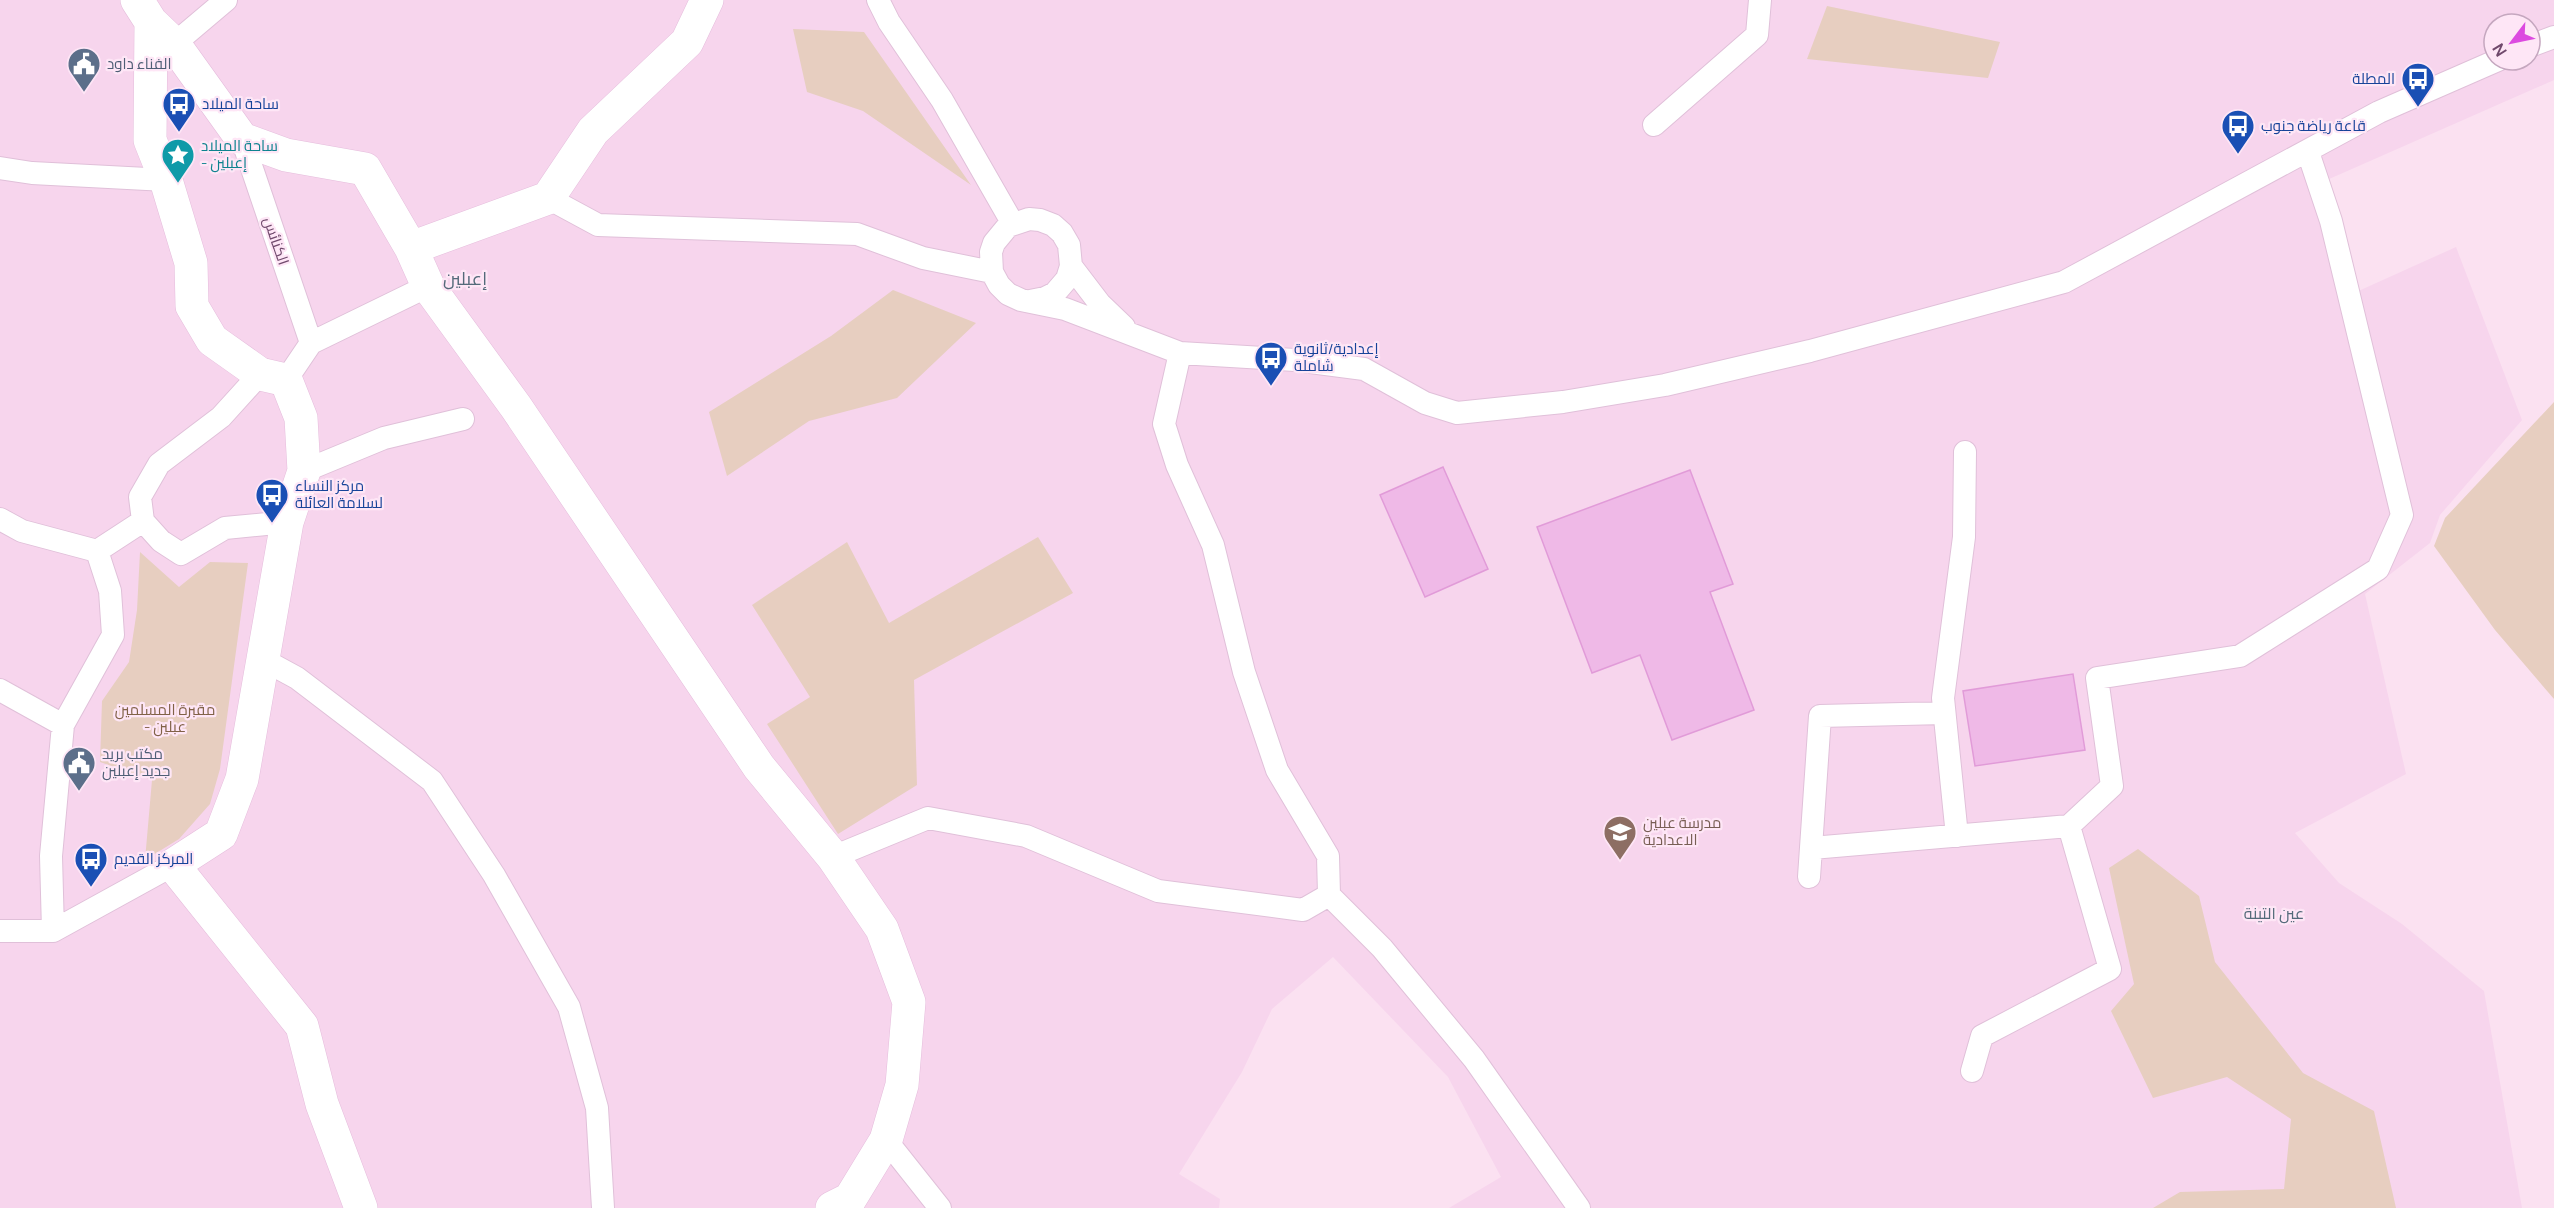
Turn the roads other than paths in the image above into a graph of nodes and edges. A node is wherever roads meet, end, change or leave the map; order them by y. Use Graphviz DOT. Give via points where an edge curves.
graph roads {
  1 [pos="226,0"];
  2 [pos="707,0"];
  3 [pos="879,0"];
  4 [pos="1760,0"];
  5 [pos="144,11"];
  6 [pos="174,44"];
  7 [pos="2482,67"];
  8 [pos="1654,125"];
  9 [pos="242,139"];
  10 [pos="2308,152"];
  11 [pos="0,168"];
  12 [pos="166,180"];
  13 [pos="548,198"];
  14 [pos="1013,224"];
  15 [pos="411,248"];
  16 [pos="1071,266"];
  17 [pos="992,272"];
  18 [pos="428,286"];
  19 [pos="1030,301"];
  20 [pos="1132,334"];
  21 [pos="311,343"];
  22 [pos="1180,353"];
  23 [pos="273,377"];
  24 [pos="463,419"];
  25 [pos="1965,452"];
  26 [pos="304,471"];
  27 [pos="0,519"];
  28 [pos="143,520"];
  29 [pos="287,522"];
  30 [pos="97,551"];
  31 [pos="262,659"];
  32 [pos="0,690"];
  33 [pos="1944,713"];
  34 [pos="63,725"];
  35 [pos="2069,826"];
  36 [pos="1957,836"];
  37 [pos="1812,848"];
  38 [pos="833,857"];
  39 [pos="173,865"];
  40 [pos="1809,876"];
  41 [pos="1329,895"];
  42 [pos="0,931"];
  43 [pos="53,931"];
  44 [pos="1972,1071"];
  45 [pos="886,1140"];
  46 [pos="361,1208"];
  47 [pos="603,1208"];
  48 [pos="832,1208"];
  49 [pos="940,1208"];
  50 [pos="1579,1208"];
  1 -- 6 [label="street"];
  2 -- 13 [label="street" via="687,42 593,131"];
  3 -- 14 [label="street"];
  4 -- 8 [label="street" via="1757,35"];
  5 -- 6 [label="street"];
  5 -- 12 [label="street" via="150,140"];
  6 -- 9 [label="street"];
  7 -- 10 [label="street" via="2379,112"];
  9 -- 15 [label="street" via="286,155 365,169"];
  9 -- 21 [label="street, الكنائس"];
  10 -- 22 [label="street" via="2064,282 1810,351 1665,385 1563,402 1457,413 1425,403 1364,369"];
  10 -- 35 [label="street" via="2331,221 2402,514 2378,569 2240,656 2097,678 2112,786"];
  11 -- 12 [label="street"];
  12 -- 23 [label="street" via="191,263 192,306 212,340"];
  13 -- 15 [label="street"];
  13 -- 17 [label="street" via="598,225 857,234 923,258"];
  14 -- 16 [label="street" via="1029,219 1053,225 1069,245"];
  14 -- 17 [label="street" via="994,243"];
  15 -- 18 [label="street"];
  16 -- 19 [label="street" via="1067,279 1055,293"];
  16 -- 20 [label="street" via="1100,304"];
  17 -- 19 [label="street" via="1008,294"];
  18 -- 21 [label="street"];
  18 -- 38 [label="street" via="516,407 759,767"];
  19 -- 20 [label="street" via="1065,309"];
  20 -- 22 [label="street"];
  21 -- 23 [label="street"];
  22 -- 41 [label="street" via="1164,424 1177,465 1213,545 1244,672 1277,770 1328,856"];
  23 -- 26 [label="street" via="301,418"];
  23 -- 28 [label="street" via="159,464 140,497"];
  24 -- 26 [label="street" via="384,438"];
  25 -- 33 [label="street" via="1964,537"];
  26 -- 29 [label="street"];
  27 -- 30 [label="street" via="22,531"];
  28 -- 29 [label="street" via="160,541 180,554 225,528"];
  28 -- 30 [label="street"];
  29 -- 31 [label="street"];
  30 -- 34 [label="street" via="110,591 113,635"];
  31 -- 39 [label="street" via="242,778 221,834"];
  31 -- 47 [label="street" via="297,678 432,781 494,875 569,1007 597,1108"];
  32 -- 34 [label="street"];
  33 -- 36 [label="street"];
  33 -- 37 [label="street" via="1820,716"];
  34 -- 43 [label="street" via="51,856"];
  35 -- 36 [label="street"];
  35 -- 44 [label="street" via="2110,969 1982,1036"];
  36 -- 37 [label="street"];
  37 -- 40 [label="street"];
  38 -- 41 [label="street" via="928,818 1026,836 1158,891 1303,910"];
  38 -- 45 [label="street" via="882,930 909,1002 902,1085"];
  39 -- 43 [label="street"];
  39 -- 46 [label="street" via="302,1026 322,1104"];
  41 -- 50 [label="street" via="1382,948 1474,1059"];
  42 -- 43 [label="street"];
  45 -- 48 [label="street" via="850,1199"];
  45 -- 49 [label="street"];
}
